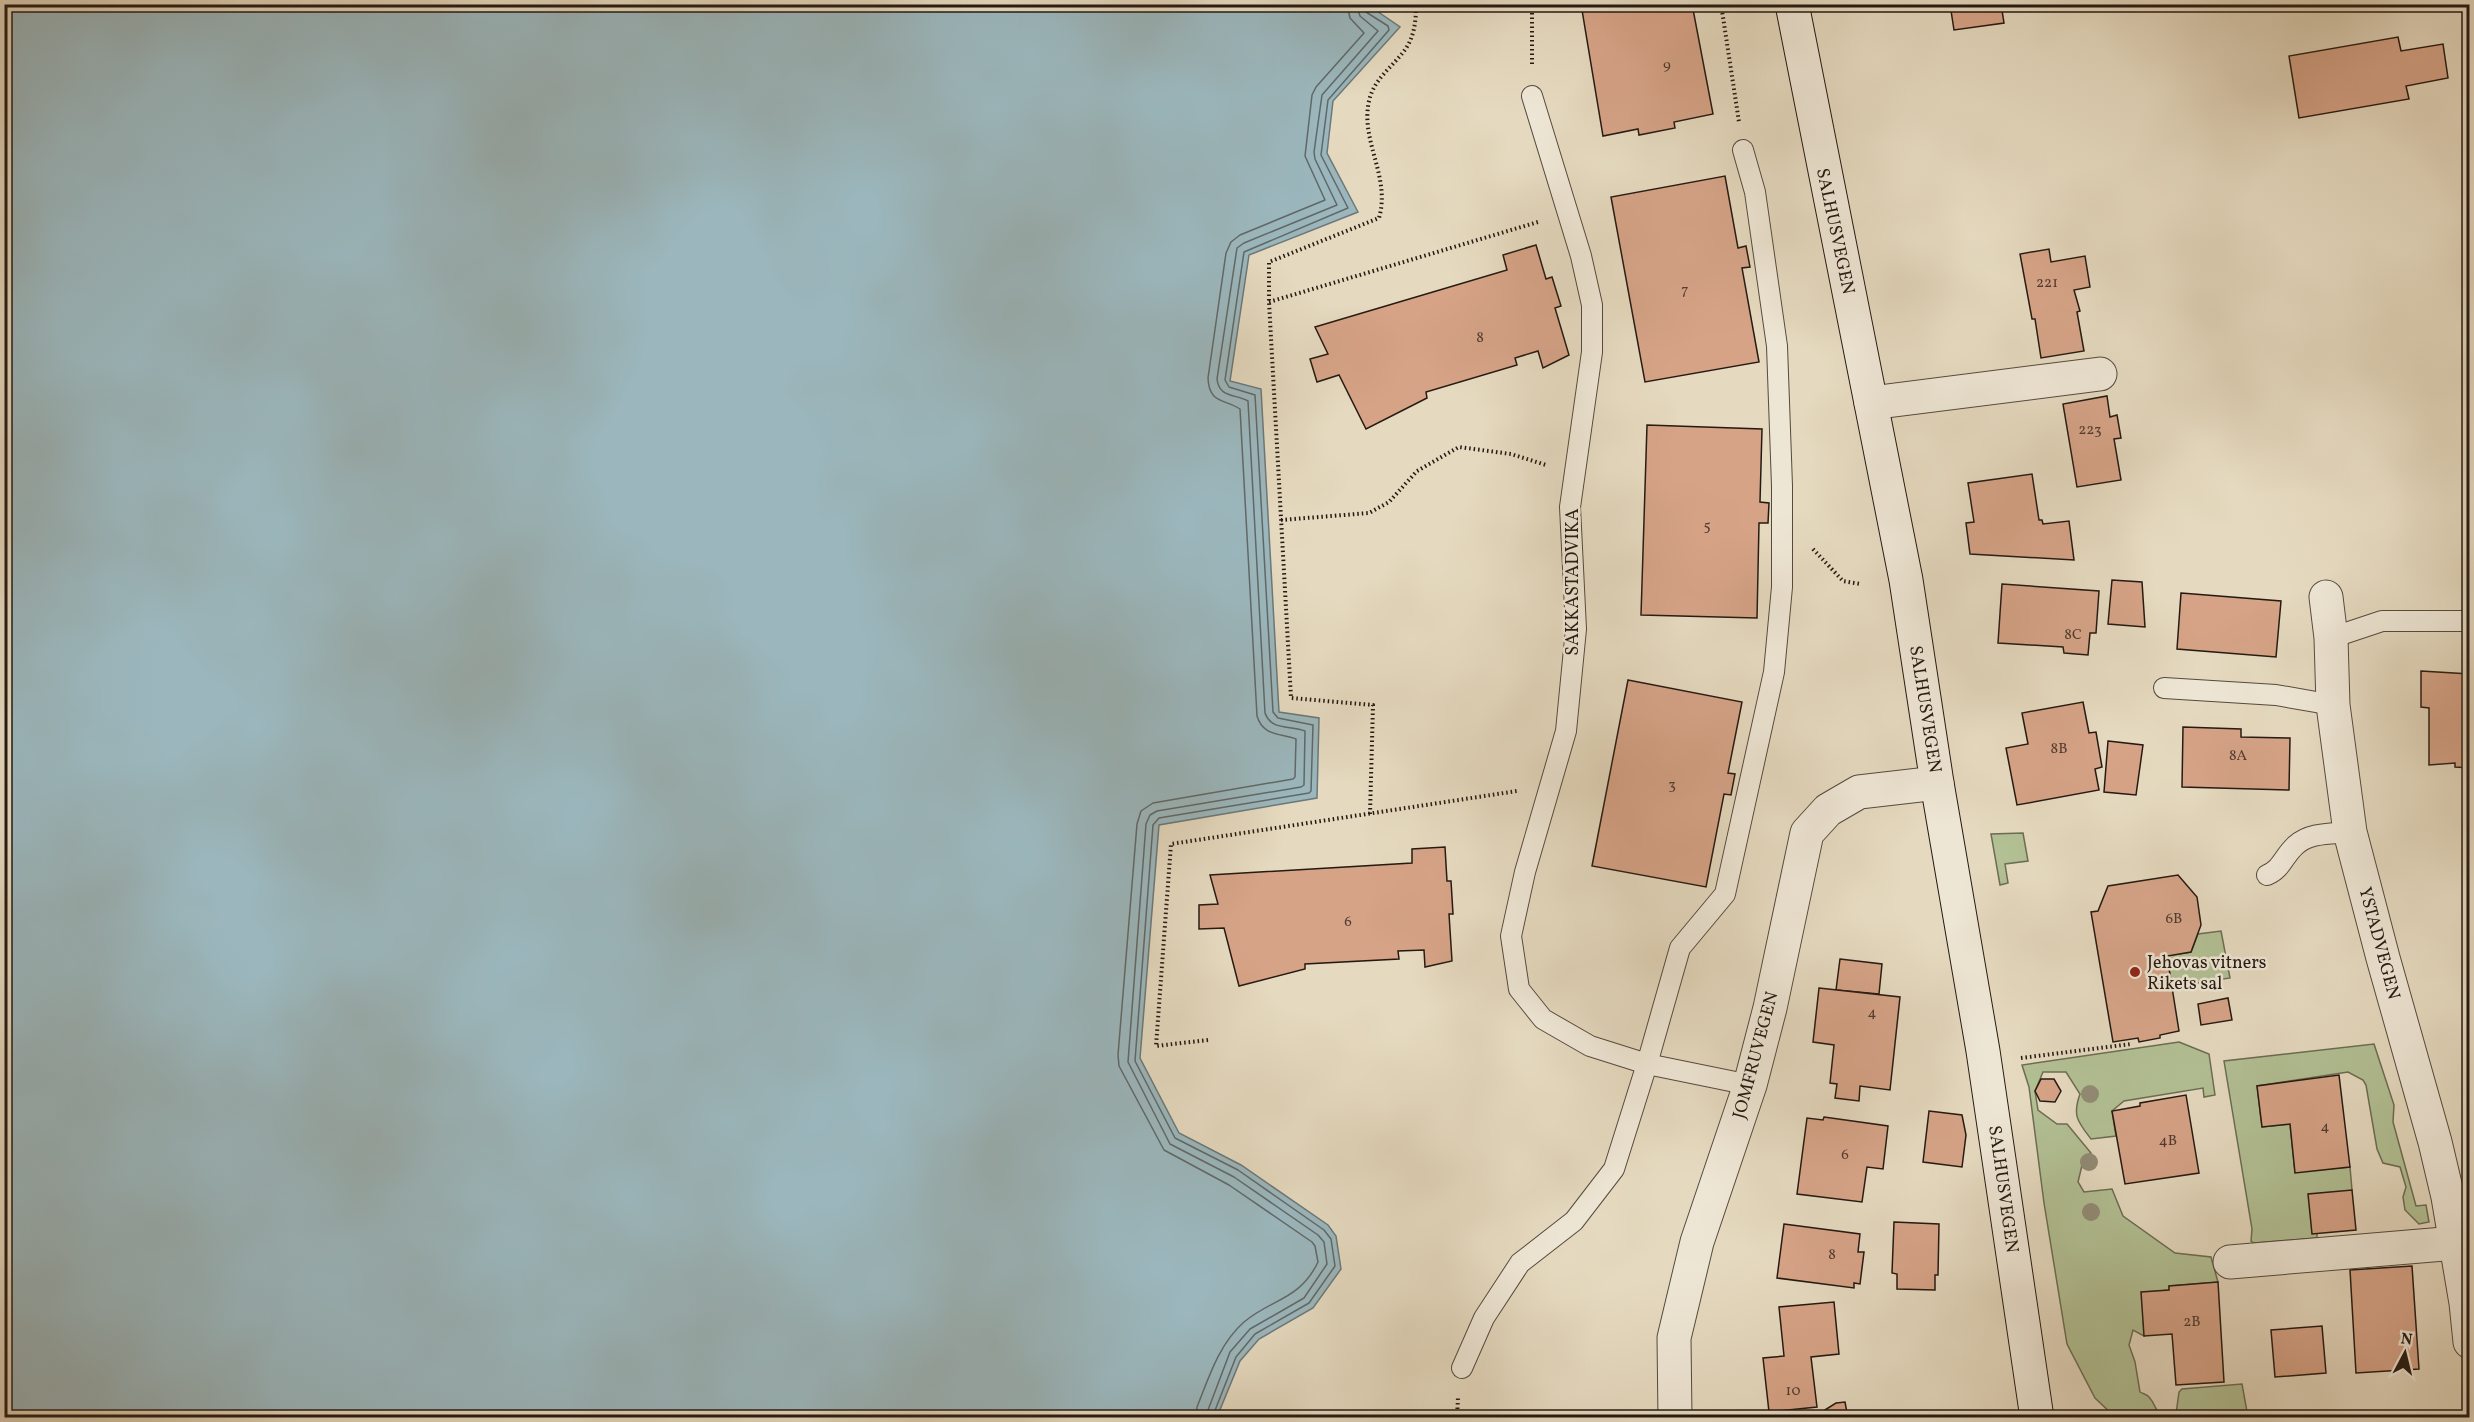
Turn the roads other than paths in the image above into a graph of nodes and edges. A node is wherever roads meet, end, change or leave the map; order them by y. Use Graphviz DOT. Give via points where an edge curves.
graph roads {
  1 [pos="1792,4"];
  2 [pos="1532,96"];
  3 [pos="1743,150"];
  4 [pos="2100,374"];
  5 [pos="1871,403"];
  6 [pos="2326,597"];
  7 [pos="2469,621"];
  8 [pos="2331,638"];
  9 [pos="2164,688"];
  10 [pos="2332,705"];
  11 [pos="1937,783"];
  12 [pos="2350,832"];
  13 [pos="2267,874"];
  14 [pos="1647,1064"];
  15 [pos="1750,1085"];
  16 [pos="2456,1243"];
  17 [pos="2230,1262"];
  18 [pos="2468,1302"];
  19 [pos="2469,1342"];
  20 [pos="1462,1368"];
  21 [pos="1675,1418"];
  22 [pos="2037,1418"];
  1 -- 5 [label="street, SALHUSVEGEN"];
  2 -- 14 [label="lane, SAKKASTADVIKA" via="1592,305 1592,352 1570,507 1576,629 1566,731 1525,872 1511,936 1519,989 1543,1019 1590,1046"];
  3 -- 14 [label="lane" via="1755,192 1777,346 1782,587 1774,672 1725,894 1680,948"];
  4 -- 5 [label="street"];
  5 -- 11 [label="street, SALHUSVEGEN" via="1906,580"];
  6 -- 8 [label="street, YSTADVEGEN"];
  7 -- 8 [label="lane" via="2382,621"];
  8 -- 10 [label="street, YSTADVEGEN"];
  9 -- 10 [label="lane" via="2276,695"];
  10 -- 12 [label="street, YSTADVEGEN"];
  11 -- 15 [label="street, JOMFRUVEGEN" via="1859,792 1828,810 1807,834"];
  11 -- 22 [label="street, SALHUSVEGEN" via="1983,1051"];
  12 -- 13 [label="lane" via="2310,836 2288,852 2276,871"];
  12 -- 16 [label="street, YSTADVEGEN" via="2435,1142"];
  14 -- 15 [label="lane, SAKKASTADVIKA"];
  14 -- 20 [label="lane" via="1614,1169 1574,1221 1520,1263 1484,1318"];
  15 -- 21 [label="street, JOMFRUVEGEN" via="1697,1242 1674,1338"];
  16 -- 17 [label="street"];
  16 -- 18 [label="street, YSTADVEGEN"];
  18 -- 19 [label="street, YSTADVEGEN"];
}
